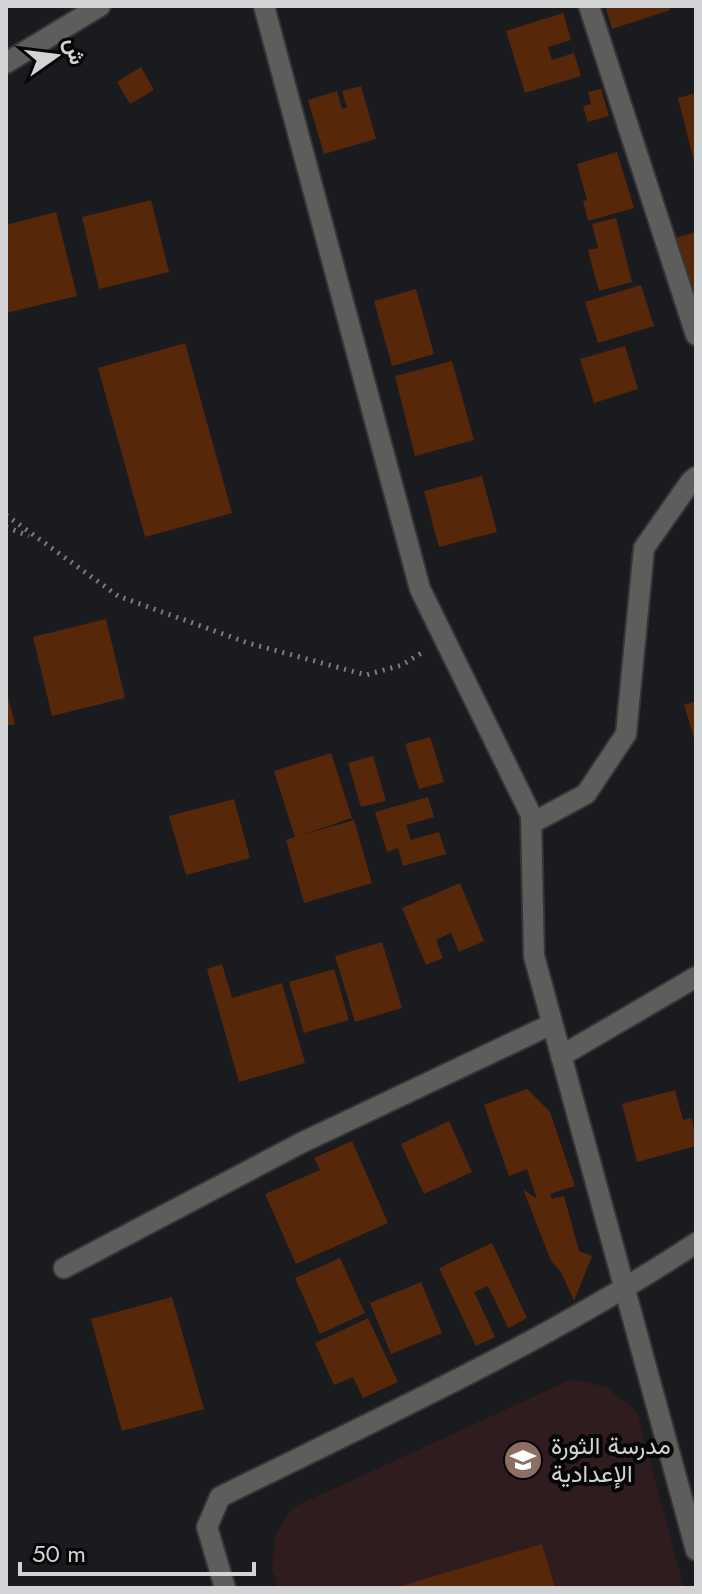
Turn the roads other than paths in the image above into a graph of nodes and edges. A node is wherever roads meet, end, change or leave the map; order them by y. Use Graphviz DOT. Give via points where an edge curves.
graph roads {
  1 [pos="100,6"];
  2 [pos="264,6"];
  3 [pos="589,6"];
  4 [pos="6,63"];
  5 [pos="696,335"];
  6 [pos="696,477"];
  7 [pos="532,823"];
  8 [pos="696,977"];
  9 [pos="552,1024"];
  10 [pos="561,1056"];
  11 [pos="696,1243"];
  12 [pos="64,1268"];
  13 [pos="625,1290"];
  14 [pos="696,1550"];
  15 [pos="225,1588"];
  1 -- 4 [label="street"];
  2 -- 7 [label="street" via="420,589"];
  3 -- 5 [label="street"];
  6 -- 7 [label="street" via="644,548 626,734 586,794"];
  7 -- 9 [label="street" via="534,956"];
  8 -- 10 [label="street"];
  9 -- 10 [label="street"];
  9 -- 12 [label="street" via="301,1143"];
  10 -- 13 [label="street"];
  11 -- 13 [label="street"];
  13 -- 14 [label="street"];
  13 -- 15 [label="street" via="220,1497 207,1527"];
}
